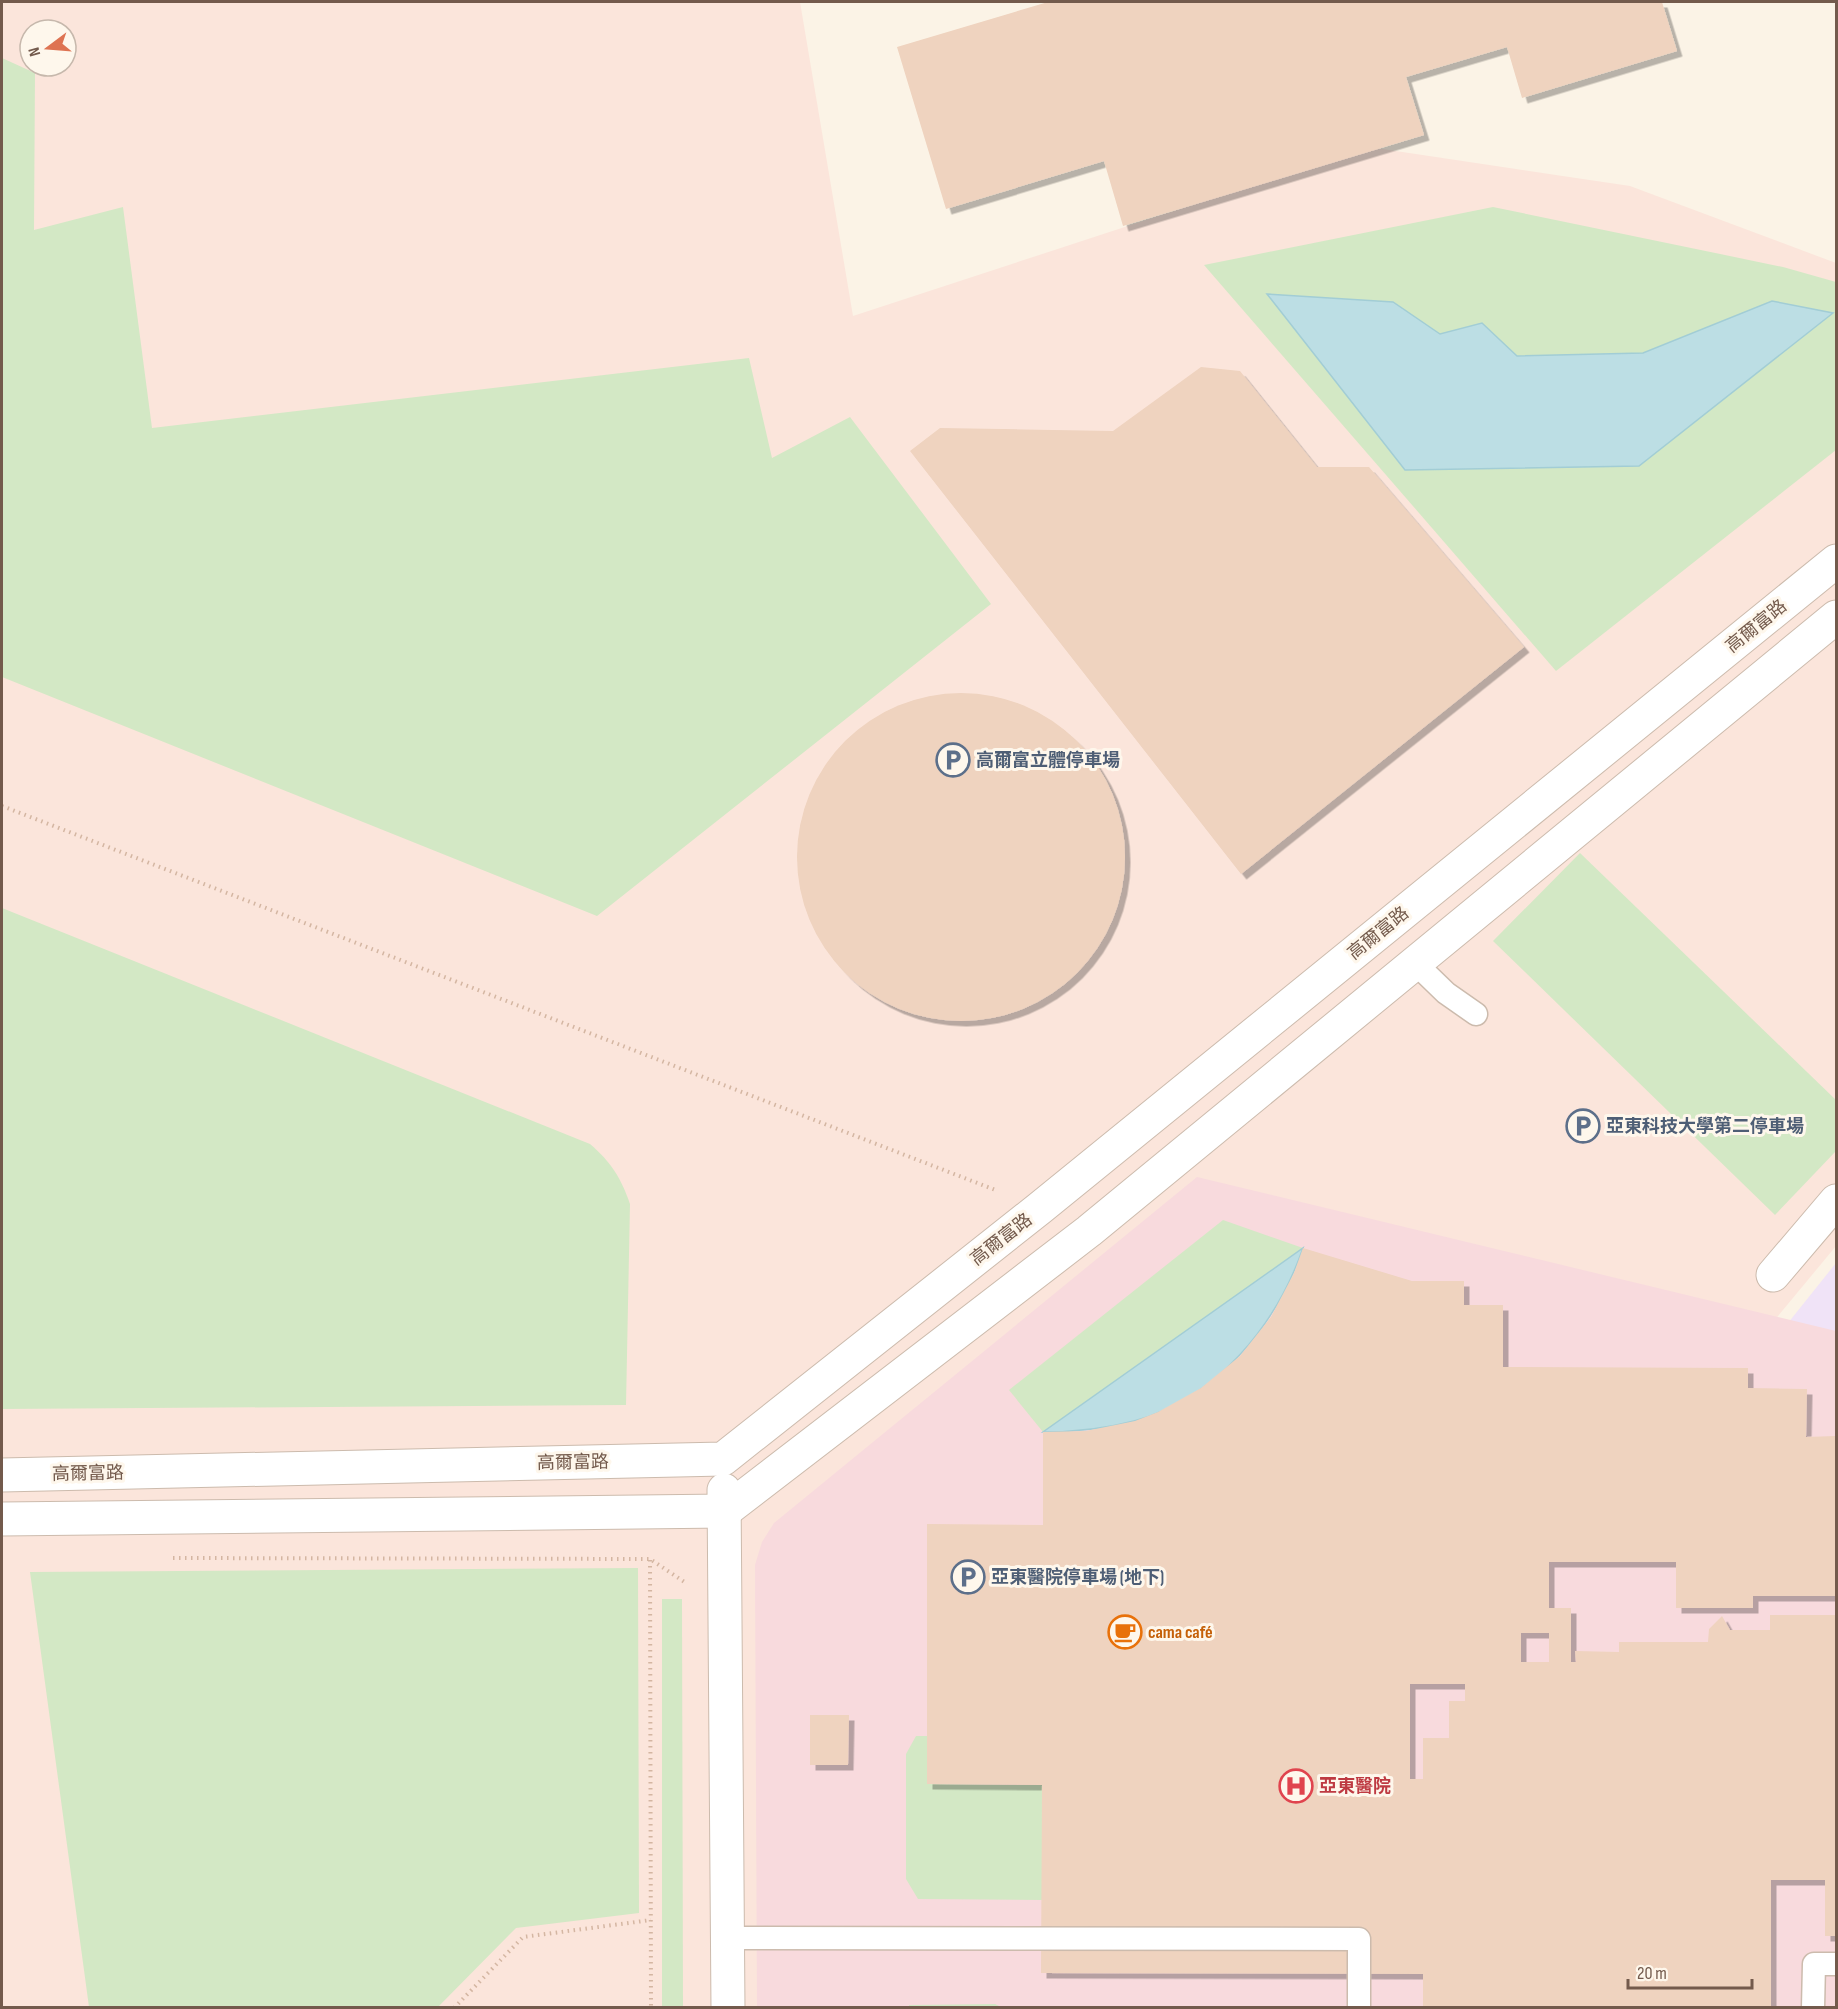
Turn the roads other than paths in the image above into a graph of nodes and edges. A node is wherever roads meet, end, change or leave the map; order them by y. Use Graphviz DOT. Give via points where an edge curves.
graph roads {
  1 [pos="1836,561"];
  2 [pos="1836,617"];
  3 [pos="1414,962"];
  4 [pos="1476,1014"];
  5 [pos="1836,1201"];
  6 [pos="1773,1275"];
  7 [pos="723,1459"];
  8 [pos="2,1475"];
  9 [pos="724,1511"];
  10 [pos="2,1519"];
  11 [pos="727,1938"];
  12 [pos="1836,1964"];
  13 [pos="728,2007"];
  14 [pos="1359,2007"];
  15 [pos="1813,2007"];
  1 -- 7 [label="street, 高爾富路" via="1040,1208"];
  2 -- 3 [label="street"];
  3 -- 4 [label="lane" via="1446,993"];
  3 -- 9 [label="street" via="1089,1231"];
  5 -- 6 [label="street"];
  7 -- 8 [label="street, 高爾富路"];
  7 -- 9 [label="street"];
  9 -- 10 [label="street"];
  9 -- 11 [label="street"];
  11 -- 13 [label="street"];
  11 -- 14 [label="lane" via="1359,1939"];
  12 -- 15 [label="lane" via="1814,1964"];
}
